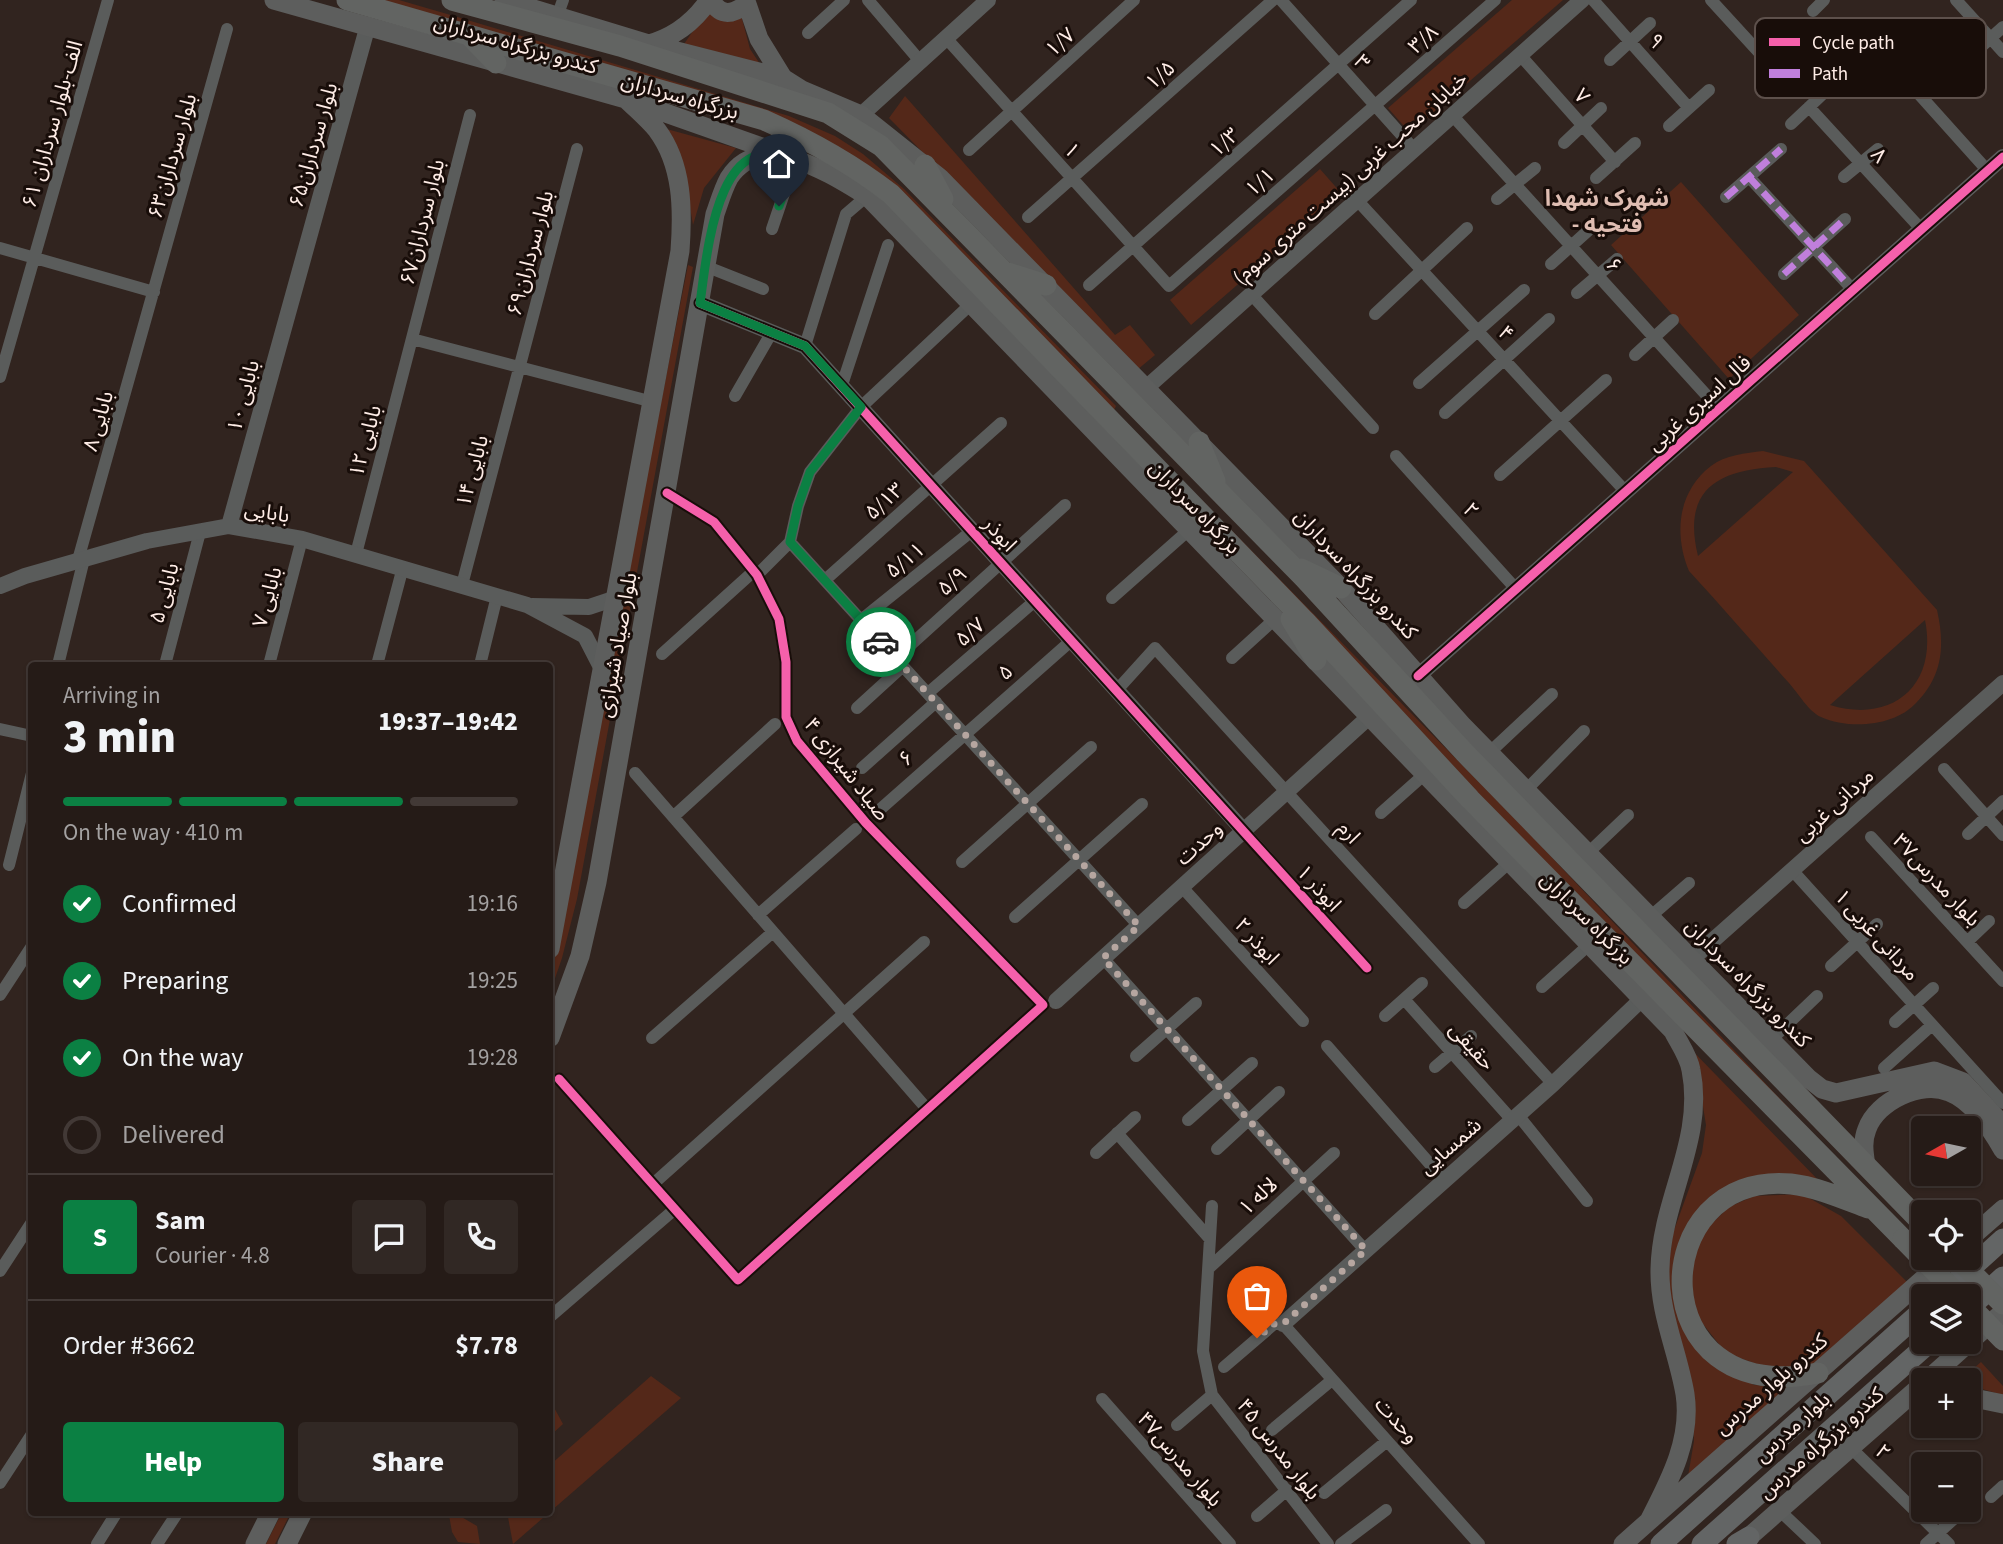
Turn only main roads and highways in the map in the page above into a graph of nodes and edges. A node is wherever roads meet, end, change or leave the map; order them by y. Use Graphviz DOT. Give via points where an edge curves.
graph roads {
  1 [pos="274,0"];
  2 [pos="347,0"];
  3 [pos="452,0"];
  4 [pos="504,0"];
  5 [pos="710,0"];
  6 [pos="748,2"];
  7 [pos="560,9"];
  8 [pos="590,27"];
  9 [pos="468,35"];
  10 [pos="649,44"];
  11 [pos="616,45"];
  12 [pos="496,63"];
  13 [pos="783,78"];
  14 [pos="626,100"];
  15 [pos="789,158"];
  16 [pos="925,165"];
  17 [pos="867,196"];
  18 [pos="912,214"];
  19 [pos="953,219"];
  20 [pos="680,251"];
  21 [pos="706,260"];
  22 [pos="1005,272"];
  23 [pos="1046,285"];
  24 [pos="1146,416"];
  25 [pos="1127,436"];
  26 [pos="1199,442"];
  27 [pos="1220,492"];
  28 [pos="1290,564"];
  29 [pos="1270,584"];
  30 [pos="1341,587"];
  31 [pos="1316,660"];
  32 [pos="1463,726"];
  33 [pos="1480,755"];
  34 [pos="1421,767"];
  35 [pos="1470,799"];
  36 [pos="557,874"];
  37 [pos="553,917"];
  38 [pos="553,1030"];
  39 [pos="2003,1125"];
  40 [pos="2003,1150"];
  41 [pos="1866,1166"];
  42 [pos="2003,1209"];
  43 [pos="1875,1211"];
  44 [pos="1911,1212"];
  45 [pos="1981,1228"];
  46 [pos="2003,1240"];
  47 [pos="1934,1270"];
  48 [pos="1969,1270"];
  49 [pos="2003,1277"];
  50 [pos="1948,1284"];
  51 [pos="1954,1284"];
  52 [pos="1981,1296"];
  53 [pos="2003,1304"];
  54 [pos="2003,1312"];
  55 [pos="1981,1318"];
  56 [pos="1911,1321"];
  57 [pos="2003,1340"];
  58 [pos="1916,1354"];
  59 [pos="1941,1368"];
  60 [pos="1818,1373"];
  61 [pos="1911,1395"];
  62 [pos="1981,1399"];
  63 [pos="2003,1404"];
  64 [pos="1911,1406"];
  65 [pos="1893,1411"];
  66 [pos="269,1516"];
  67 [pos="301,1516"];
  68 [pos="1649,1521"];
  69 [pos="1742,1542"];
  70 [pos="255,1544"];
  71 [pos="287,1544"];
  72 [pos="1623,1544"];
  73 [pos="1661,1544"];
  74 [pos="1702,1544"];
  1 -- 12 [label="main road, کندرو بزرگراه سرداران"];
  2 -- 9 [label="highway, بزرگراه سرداران"];
  3 -- 11 [label="highway, بزرگراه سرداران"];
  4 -- 7 [label="main road, کندرو بزرگراه سرداران"];
  5 -- 6 [label="main road" via="725,13 734,13"];
  5 -- 10 [label="main road" via="678,32"];
  6 -- 13 [label="main road" via="759,39"];
  7 -- 8 [label="main road, کندرو بزرگراه سرداران"];
  8 -- 10 [label="main road, کندرو بزرگراه سرداران"];
  8 -- 11 [label="highway"];
  9 -- 12 [label="highway"];
  9 -- 18 [label="highway, بزرگراه سرداران" via="764,120 861,171"];
  10 -- 11 [label="main road"];
  10 -- 13 [label="main road, کندرو بزرگراه سرداران"];
  11 -- 19 [label="highway, بزرگراه سرداران" via="828,113 881,146"];
  12 -- 14 [label="main road, کندرو بزرگراه سرداران"];
  13 -- 16 [label="main road, کندرو بزرگراه سرداران" via="861,115"];
  14 -- 15 [label="main road, کندرو بزرگراه سرداران"];
  14 -- 20 [label="main road, بلوار صیاد شیرازی" via="657,131 673,160 683,212"];
  15 -- 17 [label="main road, کندرو بزرگراه سرداران"];
  15 -- 21 [label="main road, بلوار صیاد شیرازی" via="761,155 741,165 729,179 715,214"];
  16 -- 19 [label="highway"];
  16 -- 23 [label="main road, کندرو بزرگراه سرداران"];
  17 -- 18 [label="highway"];
  17 -- 31 [label="main road"];
  18 -- 25 [label="highway, بزرگراه سرداران"];
  19 -- 22 [label="highway, بزرگراه سرداران"];
  20 -- 21 [label="main road" via="699,248"];
  20 -- 36 [label="main road, بلوار صیاد شیرازی"];
  21 -- 38 [label="main road, بلوار صیاد شیرازی" via="597,883 580,956"];
  22 -- 23 [label="highway"];
  22 -- 24 [label="highway, بزرگراه سرداران"];
  23 -- 26 [label="main road, کندرو بزرگراه سرداران"];
  24 -- 25 [label="highway"];
  24 -- 27 [label="highway, بزرگراه سرداران"];
  25 -- 29 [label="highway, بزرگراه سرداران"];
  26 -- 27 [label="highway"];
  26 -- 30 [label="main road, کندرو بزرگراه سرداران"];
  27 -- 28 [label="highway, بزرگراه سرداران"];
  28 -- 30 [label="highway"];
  28 -- 33 [label="highway, بزرگراه سرداران"];
  29 -- 31 [label="highway"];
  29 -- 35 [label="highway, بزرگراه سرداران"];
  30 -- 32 [label="main road, کندرو بزرگراه سرداران"];
  31 -- 34 [label="main road"];
  32 -- 33 [label="highway"];
  33 -- 39 [label="main road, کندرو بزرگراه سرداران" via="1527,789 1822,1089 1836,1093 1934,1071 1963,1082"];
  33 -- 41 [label="highway, بزرگراه سرداران"];
  34 -- 35 [label="highway"];
  34 -- 68 [label="main road" via="1673,1031 1691,1067 1695,1104 1691,1139 1661,1238 1660,1271 1662,1304 1686,1414 1674,1472"];
  35 -- 43 [label="highway, بزرگراه سرداران"];
  36 -- 37 [label="main road, بلوار صیاد شیرازی"];
  40 -- 41 [label="main road" via="1966,1103 1948,1091 1917,1090 1899,1096 1868,1125 1863,1140"];
  41 -- 44 [label="highway, بزرگراه سرداران"];
  42 -- 45 [label="main road"];
  43 -- 50 [label="highway, بزرگراه سرداران, bridge"];
  43 -- 60 [label="highway" via="1792,1184 1758,1187 1717,1205 1701,1222 1686,1251 1681,1278 1684,1306 1696,1335 1716,1356 1748,1373 1776,1379"];
  46 -- 51 [label="main road"];
  47 -- 60 [label="main road, کندرو بلوار مدرس"];
  48 -- 53 [label="highway, bridge"];
  49 -- 52 [label="main road"];
  54 -- 59 [label="main road, کندرو بزرگراه مدرس"];
  55 -- 57 [label="highway, bridge"];
  56 -- 73 [label="main road, بلوار مدرس"];
  58 -- 74 [label="main road, بلوار مدرس"];
  60 -- 68 [label="main road, کندرو بلوار مدرس"];
  61 -- 65 [label="main road, کندرو بزرگراه مدرس"];
  62 -- 63 [label="main road"];
  64 -- 65 [label="main road"];
  65 -- 69 [label="main road, کندرو بزرگراه مدرس"];
  66 -- 70 [label="main road"];
  67 -- 71 [label="main road"];
  68 -- 72 [label="main road, کندرو بلوار مدرس"];
}
